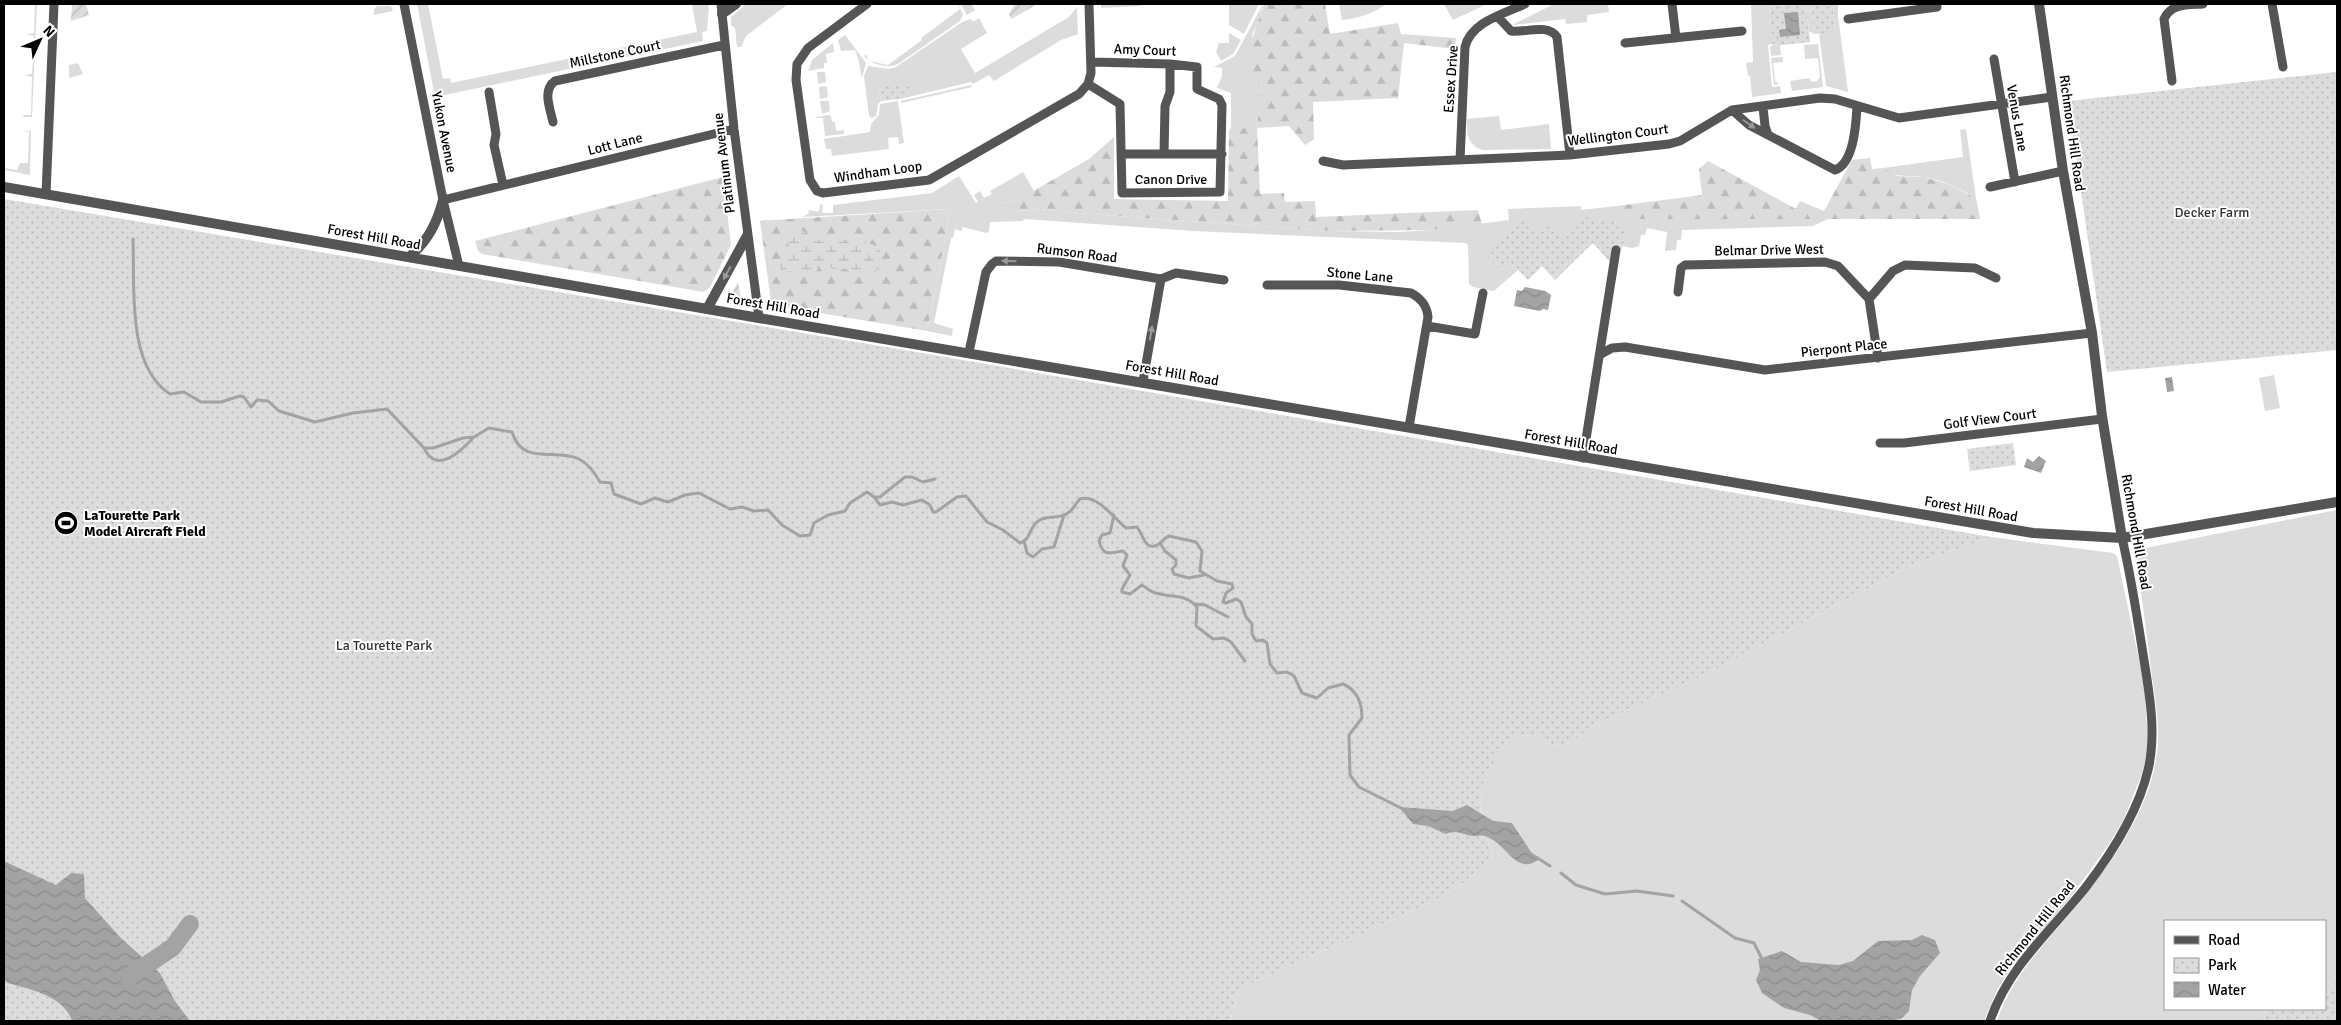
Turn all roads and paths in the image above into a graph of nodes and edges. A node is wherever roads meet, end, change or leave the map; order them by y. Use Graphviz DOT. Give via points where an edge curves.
graph roads {
  1 [pos="54,4"];
  2 [pos="404,4"];
  3 [pos="736,4"];
  4 [pos="867,4"];
  5 [pos="1089,4"];
  6 [pos="1525,4"];
  7 [pos="1672,4"];
  8 [pos="2039,4"];
  9 [pos="2203,4"];
  10 [pos="2272,4"];
  11 [pos="1937,6"];
  12 [pos="1891,8"];
  13 [pos="721,9"];
  14 [pos="1498,17"];
  15 [pos="1848,19"];
  16 [pos="1742,31"];
  17 [pos="1676,38"];
  18 [pos="1625,43"];
  19 [pos="724,45"];
  20 [pos="1994,59"];
  21 [pos="1092,62"];
  22 [pos="1170,64"];
  23 [pos="1197,67"];
  24 [pos="2283,67"];
  25 [pos="2172,81"];
  26 [pos="1088,84"];
  27 [pos="488,92"];
  28 [pos="2052,97"];
  29 [pos="2000,104"];
  30 [pos="1764,107"];
  31 [pos="1857,107"];
  32 [pos="1732,110"];
  33 [pos="553,122"];
  34 [pos="734,129"];
  35 [pos="1768,135"];
  36 [pos="1121,154"];
  37 [pos="1164,154"];
  38 [pos="1222,154"];
  39 [pos="1570,155"];
  40 [pos="1460,160"];
  41 [pos="1323,161"];
  42 [pos="2063,171"];
  43 [pos="2015,182"];
  44 [pos="504,185"];
  45 [pos="4,187"];
  46 [pos="1990,187"];
  47 [pos="46,194"];
  48 [pos="443,200"];
  49 [pos="747,236"];
  50 [pos="1616,250"];
  51 [pos="409,257"];
  52 [pos="459,266"];
  53 [pos="1996,278"];
  54 [pos="1161,279"];
  55 [pos="1224,280"];
  56 [pos="1267,285"];
  57 [pos="1678,292"];
  58 [pos="1483,293"];
  59 [pos="1869,299"];
  60 [pos="707,309"];
  61 [pos="759,318"];
  62 [pos="1427,326"];
  63 [pos="2092,333"];
  64 [pos="970,352"];
  65 [pos="1601,354"];
  66 [pos="1878,358"];
  67 [pos="1143,381"];
  68 [pos="2102,419"];
  69 [pos="1410,427"];
  70 [pos="1880,443"];
  71 [pos="1583,458"];
  72 [pos="2337,502"];
  73 [pos="2122,538"];
  74 [pos="1990,1021"];
  1 -- 47 [label="street"];
  2 -- 48 [label="street, Yukon Avenue"];
  3 -- 13 [label="street"];
  4 -- 26 [label="street, Windham Loop" via="808,48 796,68 810,180 817,190 824,193 929,180 1079,94"];
  5 -- 21 [label="street"];
  6 -- 14 [label="street, Essex Drive"];
  7 -- 17 [label="street"];
  8 -- 28 [label="street, Richmond Hill Road"];
  9 -- 25 [label="street" via="2178,6 2166,13 2164,19"];
  10 -- 24 [label="street"];
  11 -- 12 [label="street"];
  12 -- 15 [label="street"];
  13 -- 19 [label="street, Platinum Avenue"];
  14 -- 39 [label="street" via="1511,31 1546,29 1554,33"];
  14 -- 40 [label="street, Essex Drive" via="1476,28 1466,42"];
  16 -- 17 [label="street"];
  17 -- 18 [label="street"];
  19 -- 33 [label="street, Millstone Court" via="555,82 549,85 547,92"];
  19 -- 34 [label="street, Platinum Avenue"];
  20 -- 29 [label="street, Venus Lane"];
  21 -- 22 [label="street, Amy Court"];
  21 -- 26 [label="street"];
  22 -- 23 [label="street, Amy Court"];
  22 -- 37 [label="street, Canon Drive"];
  23 -- 38 [label="street, Canon Drive" via="1197,89 1219,99 1222,105"];
  26 -- 36 [label="street, Canon Drive" via="1120,104"];
  27 -- 44 [label="street" via="496,134 494,145"];
  28 -- 29 [label="street, Wellington Court"];
  28 -- 42 [label="street, Richmond Hill Road"];
  29 -- 31 [label="street, Wellington Court" via="1899,118"];
  29 -- 43 [label="street, Venus Lane"];
  30 -- 31 [label="street, Wellington Court" via="1828,98"];
  30 -- 32 [label="street, Wellington Court"];
  30 -- 35 [label="street"];
  31 -- 35 [label="street" via="1855,139 1842,166 1836,170"];
  32 -- 35 [label="street, one-way" via="1749,125"];
  32 -- 39 [label="street, Wellington Court" via="1680,141"];
  34 -- 44 [label="street, Lott Lane"];
  34 -- 49 [label="street, Platinum Avenue"];
  36 -- 37 [label="street, Canon Drive"];
  36 -- 38 [label="street, Canon Drive" via="1122,193 1218,193 1221,190"];
  37 -- 38 [label="street, Canon Drive"];
  39 -- 40 [label="street, Wellington Court"];
  40 -- 41 [label="street, Wellington Court" via="1343,165"];
  42 -- 43 [label="street"];
  42 -- 63 [label="street, Richmond Hill Road"];
  43 -- 46 [label="street"];
  44 -- 48 [label="street, Lott Lane"];
  45 -- 47 [label="street, Forest Hill Road"];
  47 -- 51 [label="street, Forest Hill Road"];
  48 -- 51 [label="street" via="430,233"];
  48 -- 52 [label="street, Yukon Avenue"];
  49 -- 60 [label="street, one-way"];
  49 -- 61 [label="street, Platinum Avenue"];
  50 -- 65 [label="street"];
  51 -- 52 [label="street, Forest Hill Road"];
  52 -- 60 [label="street, Forest Hill Road"];
  53 -- 59 [label="street" via="1975,268 1905,265 1893,271"];
  54 -- 55 [label="street, Rumson Road" via="1176,273"];
  54 -- 64 [label="street, Rumson Road, one-way" via="1059,262 996,262 986,272"];
  67 -- 54 [label="street, one-way"];
  56 -- 62 [label="street, Stone Lane" via="1339,285 1411,293 1427,310"];
  57 -- 59 [label="street, Belmar Drive West" via="1684,265 1826,262 1838,266"];
  58 -- 62 [label="street" via="1475,334"];
  59 -- 66 [label="street"];
  60 -- 61 [label="street, Forest Hill Road"];
  61 -- 64 [label="street, Forest Hill Road"];
  62 -- 69 [label="street, Stone Lane"];
  63 -- 66 [label="street, Pierpont Place"];
  63 -- 68 [label="street, Richmond Hill Road"];
  64 -- 67 [label="street, Forest Hill Road"];
  65 -- 66 [label="street, Pierpont Place" via="1612,348 1625,347 1764,370"];
  65 -- 71 [label="street"];
  67 -- 69 [label="street, Forest Hill Road"];
  68 -- 70 [label="street, Golf View Court" via="1904,443"];
  68 -- 73 [label="street, Richmond Hill Road"];
  69 -- 71 [label="street, Forest Hill Road"];
  71 -- 73 [label="street, Forest Hill Road" via="2033,533"];
  72 -- 73 [label="street, Forest Hill Road"];
  73 -- 74 [label="street, Richmond Hill Road" via="2148,684 2151,745 2148,771 2113,847 2012,977 2000,995"];
}
